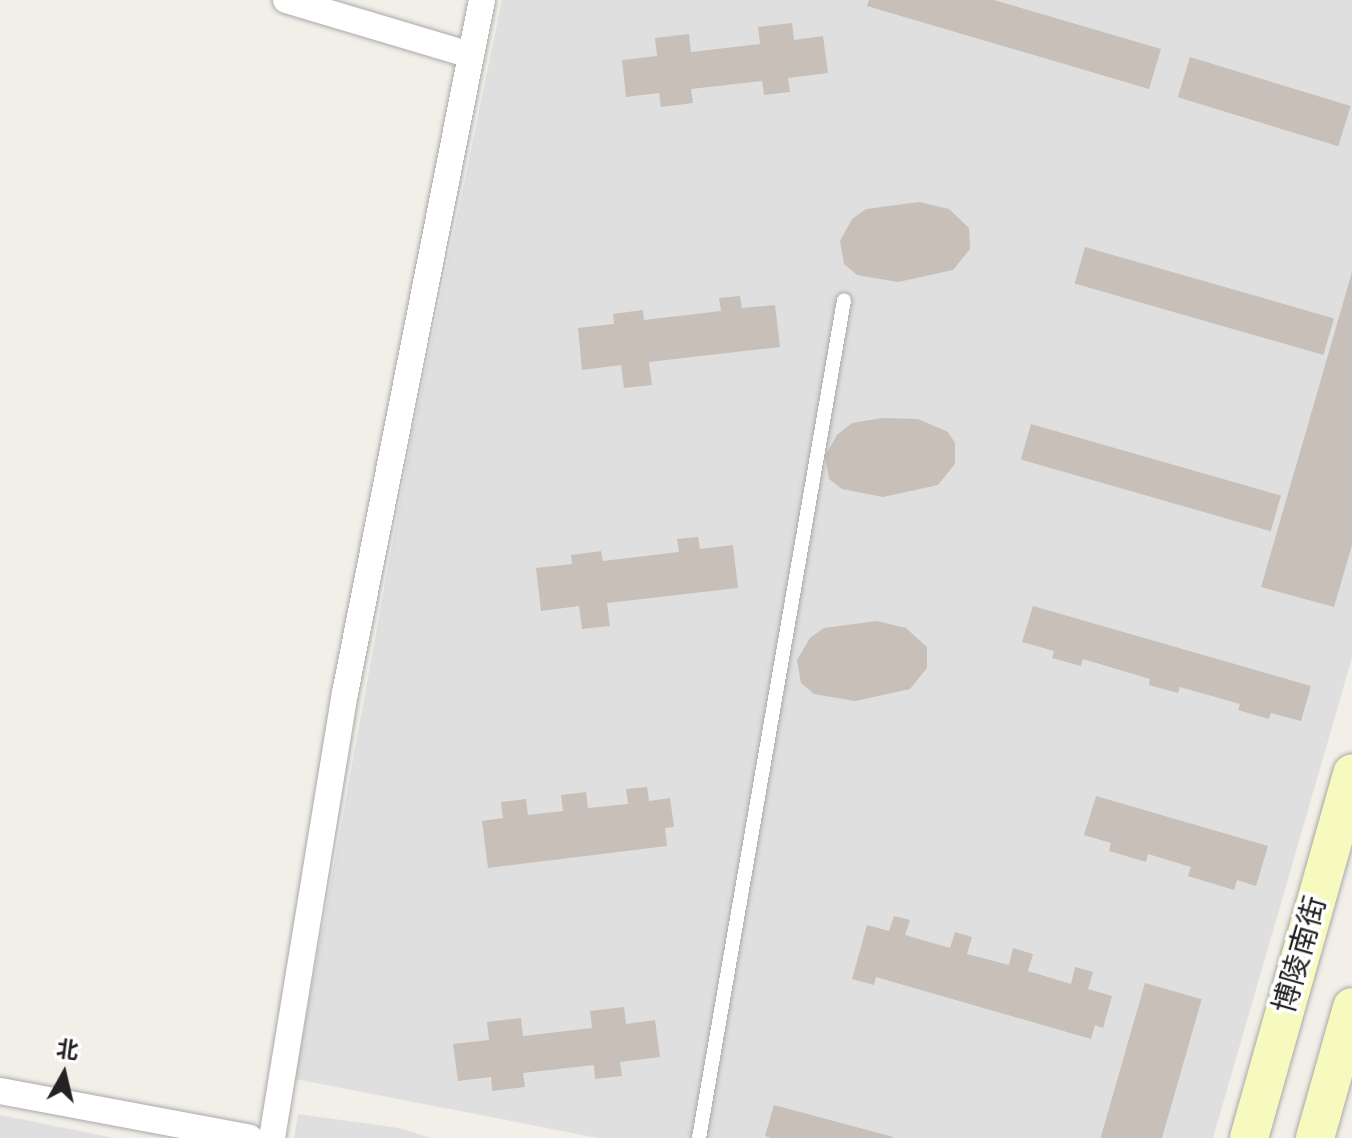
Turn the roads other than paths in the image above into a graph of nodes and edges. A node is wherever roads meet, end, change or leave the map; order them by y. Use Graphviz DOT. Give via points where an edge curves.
graph roads {
  1 [pos="286,0"];
  2 [pos="482,0"];
  3 [pos="471,55"];
  4 [pos="844,300"];
  5 [pos="1352,773"];
  6 [pos="1352,1007"];
  7 [pos="0,1091"];
  8 [pos="250,1138"];
  9 [pos="272,1138"];
  10 [pos="699,1138"];
  11 [pos="1249,1138"];
  12 [pos="1315,1138"];
  1 -- 3 [label="street"];
  2 -- 3 [label="street"];
  3 -- 9 [label="street" via="345,693"];
  4 -- 10 [label="lane"];
  5 -- 11 [label="main road, 博陵南街"];
  6 -- 12 [label="main road"];
  7 -- 8 [label="street"];
}
